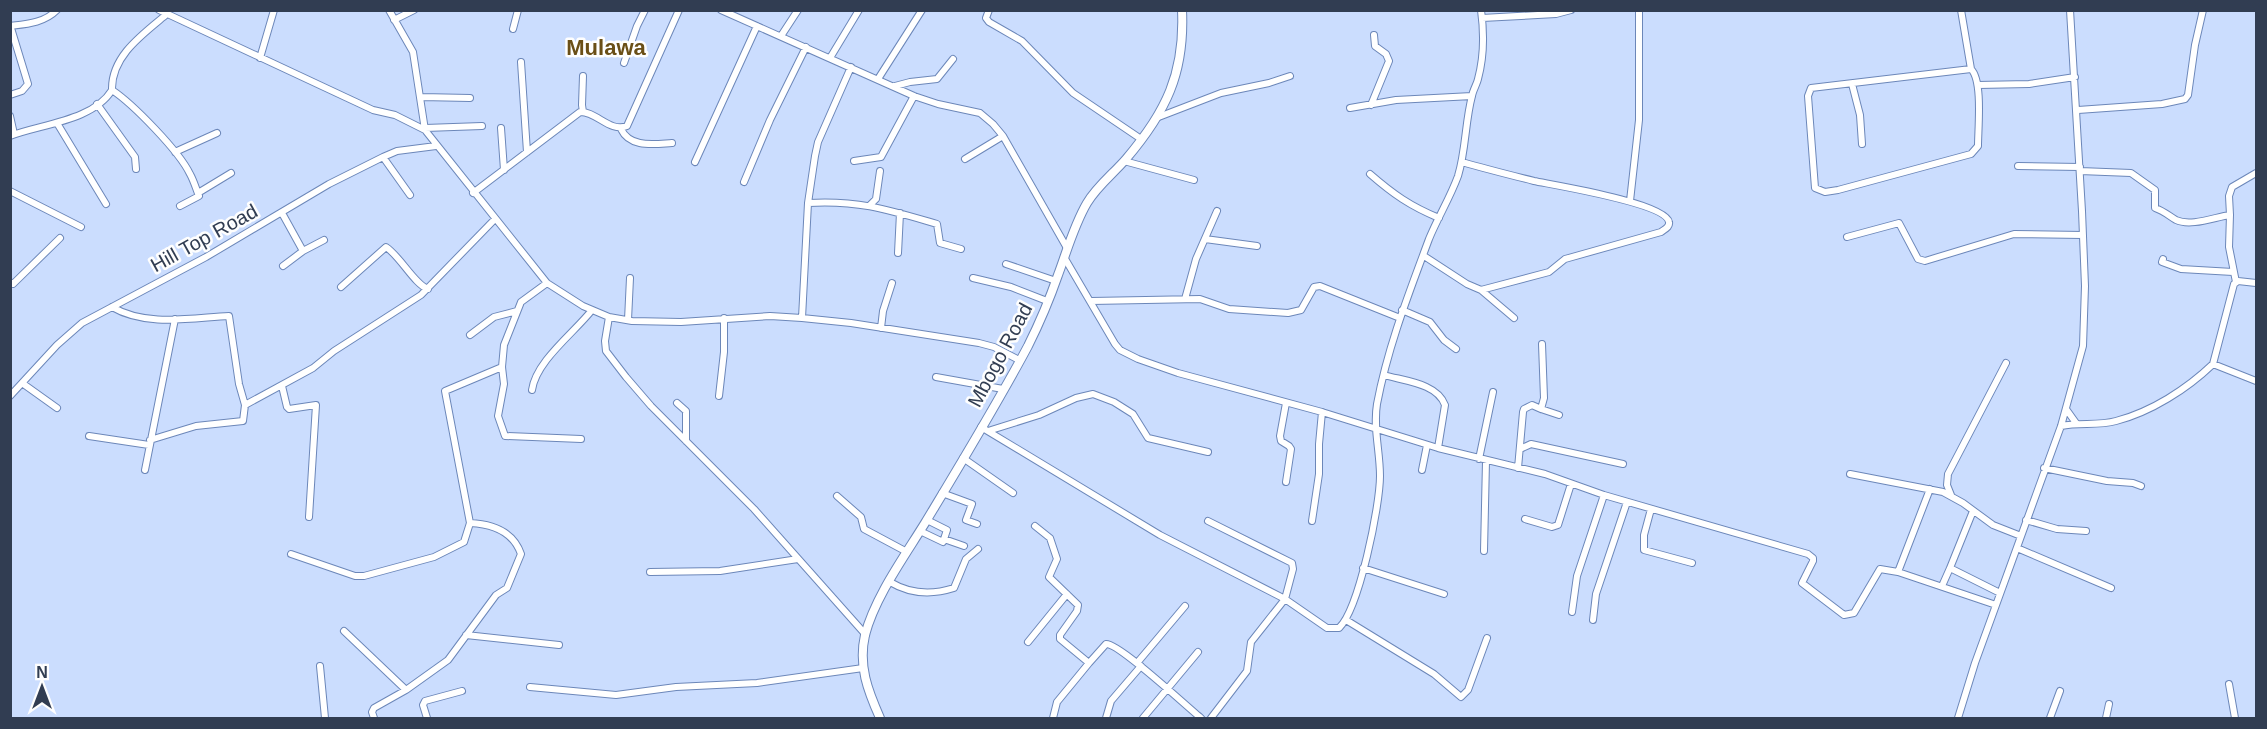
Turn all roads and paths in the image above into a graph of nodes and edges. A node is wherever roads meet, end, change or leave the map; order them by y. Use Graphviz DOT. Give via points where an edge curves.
graph roads {
  1 [pos="57,10"];
  2 [pos="159,10"];
  3 [pos="274,10"];
  4 [pos="389,10"];
  5 [pos="414,10"];
  6 [pos="518,10"];
  7 [pos="645,10"];
  8 [pos="679,10"];
  9 [pos="722,10"];
  10 [pos="798,10"];
  11 [pos="859,10"];
  12 [pos="922,10"];
  13 [pos="989,10"];
  14 [pos="1182,10"];
  15 [pos="1571,10"];
  16 [pos="1639,10"];
  17 [pos="1960,10"];
  18 [pos="2070,10"];
  19 [pos="2203,10"];
  20 [pos="736,13"];
  21 [pos="167,14"];
  22 [pos="1482,14"];
  23 [pos="394,20"];
  24 [pos="11,25"];
  25 [pos="757,26"];
  26 [pos="513,29"];
  27 [pos="1374,35"];
  28 [pos="781,36"];
  29 [pos="806,47"];
  30 [pos="260,58"];
  31 [pos="830,58"];
  32 [pos="953,59"];
  33 [pos="521,62"];
  34 [pos="624,63"];
  35 [pos="851,67"];
  36 [pos="1971,69"];
  37 [pos="583,76"];
  38 [pos="1290,76"];
  39 [pos="2075,77"];
  40 [pos="878,79"];
  41 [pos="1852,84"];
  42 [pos="1978,85"];
  43 [pos="895,87"];
  44 [pos="112,90"];
  45 [pos="10,95"];
  46 [pos="914,96"];
  47 [pos="1472,96"];
  48 [pos="421,97"];
  49 [pos="470,98"];
  50 [pos="97,105"];
  51 [pos="1371,105"];
  52 [pos="1350,108"];
  53 [pos="2078,110"];
  54 [pos="583,111"];
  55 [pos="10,116"];
  56 [pos="1155,118"];
  57 [pos="57,123"];
  58 [pos="482,126"];
  59 [pos="501,128"];
  60 [pos="425,129"];
  61 [pos="621,129"];
  62 [pos="218,133"];
  63 [pos="12,135"];
  64 [pos="1003,136"];
  65 [pos="1141,139"];
  66 [pos="672,143"];
  67 [pos="1862,144"];
  68 [pos="436,146"];
  69 [pos="175,152"];
  70 [pos="527,152"];
  71 [pos="383,157"];
  72 [pos="965,159"];
  73 [pos="854,161"];
  74 [pos="1124,161"];
  75 [pos="696,162"];
  76 [pos="1462,162"];
  77 [pos="2018,166"];
  78 [pos="136,169"];
  79 [pos="2080,169"];
  80 [pos="504,170"];
  81 [pos="880,171"];
  82 [pos="231,173"];
  83 [pos="2256,173"];
  84 [pos="1370,174"];
  85 [pos="1194,180"];
  86 [pos="744,182"];
  87 [pos="10,191"];
  88 [pos="198,193"];
  89 [pos="473,193"];
  90 [pos="410,195"];
  91 [pos="1630,201"];
  92 [pos="808,203"];
  93 [pos="106,204"];
  94 [pos="870,205"];
  95 [pos="180,206"];
  96 [pos="1217,211"];
  97 [pos="282,213"];
  98 [pos="900,213"];
  99 [pos="2230,215"];
  100 [pos="1439,218"];
  101 [pos="495,219"];
  102 [pos="81,227"];
  103 [pos="2083,235"];
  104 [pos="1847,237"];
  105 [pos="60,238"];
  106 [pos="1205,239"];
  107 [pos="324,240"];
  108 [pos="1257,246"];
  109 [pos="1067,248"];
  110 [pos="961,249"];
  111 [pos="303,251"];
  112 [pos="898,253"];
  113 [pos="1424,256"];
  114 [pos="1064,257"];
  115 [pos="2163,259"];
  116 [pos="1006,264"];
  117 [pos="283,266"];
  118 [pos="2233,272"];
  119 [pos="630,278"];
  120 [pos="974,278"];
  121 [pos="1056,281"];
  122 [pos="10,282"];
  123 [pos="2236,282"];
  124 [pos="547,283"];
  125 [pos="892,283"];
  126 [pos="2256,283"];
  127 [pos="341,287"];
  128 [pos="428,289"];
  129 [pos="1481,290"];
  130 [pos="1185,298"];
  131 [pos="1047,301"];
  132 [pos="1091,301"];
  133 [pos="112,307"];
  134 [pos="517,310"];
  135 [pos="592,310"];
  136 [pos="146,311"];
  137 [pos="1401,314"];
  138 [pos="609,317"];
  139 [pos="150,318"];
  140 [pos="724,318"];
  141 [pos="802,318"];
  142 [pos="1514,318"];
  143 [pos="175,319"];
  144 [pos="628,320"];
  145 [pos="881,328"];
  146 [pos="470,335"];
  147 [pos="1542,344"];
  148 [pos="1456,349"];
  149 [pos="1019,360"];
  150 [pos="2006,363"];
  151 [pos="2212,364"];
  152 [pos="502,367"];
  153 [pos="1384,375"];
  154 [pos="936,377"];
  155 [pos="2256,381"];
  156 [pos="22,383"];
  157 [pos="282,386"];
  158 [pos="1003,389"];
  159 [pos="532,390"];
  160 [pos="1493,392"];
  161 [pos="10,396"];
  162 [pos="719,396"];
  163 [pos="677,403"];
  164 [pos="1286,403"];
  165 [pos="245,405"];
  166 [pos="57,408"];
  167 [pos="1541,409"];
  168 [pos="2066,409"];
  169 [pos="1322,412"];
  170 [pos="1559,415"];
  171 [pos="2076,423"];
  172 [pos="2061,426"];
  173 [pos="984,429"];
  174 [pos="1375,429"];
  175 [pos="89,436"];
  176 [pos="581,439"];
  177 [pos="686,441"];
  178 [pos="149,443"];
  179 [pos="1427,445"];
  180 [pos="1438,448"];
  181 [pos="1520,449"];
  182 [pos="1208,452"];
  183 [pos="963,458"];
  184 [pos="1483,460"];
  185 [pos="1623,464"];
  186 [pos="1518,468"];
  187 [pos="2044,468"];
  188 [pos="145,470"];
  189 [pos="1422,470"];
  190 [pos="1850,474"];
  191 [pos="1286,482"];
  192 [pos="1571,484"];
  193 [pos="2141,486"];
  194 [pos="1930,489"];
  195 [pos="942,493"];
  196 [pos="1012,494"];
  197 [pos="1604,495"];
  198 [pos="1951,495"];
  199 [pos="837,496"];
  200 [pos="1627,502"];
  201 [pos="1651,509"];
  202 [pos="1973,511"];
  203 [pos="309,517"];
  204 [pos="1525,519"];
  205 [pos="927,520"];
  206 [pos="1208,520"];
  207 [pos="2026,520"];
  208 [pos="1311,521"];
  209 [pos="470,523"];
  210 [pos="978,524"];
  211 [pos="1035,526"];
  212 [pos="920,531"];
  213 [pos="2086,531"];
  214 [pos="2021,536"];
  215 [pos="944,539"];
  216 [pos="964,546"];
  217 [pos="2017,548"];
  218 [pos="978,549"];
  219 [pos="1484,551"];
  220 [pos="907,552"];
  221 [pos="291,554"];
  222 [pos="798,559"];
  223 [pos="1692,563"];
  224 [pos="1363,568"];
  225 [pos="1950,568"];
  226 [pos="650,572"];
  227 [pos="1898,572"];
  228 [pos="890,582"];
  229 [pos="1942,586"];
  230 [pos="2111,588"];
  231 [pos="2000,593"];
  232 [pos="1067,594"];
  233 [pos="1444,594"];
  234 [pos="1286,599"];
  235 [pos="1996,605"];
  236 [pos="1185,606"];
  237 [pos="1572,612"];
  238 [pos="1346,620"];
  239 [pos="1593,620"];
  240 [pos="344,631"];
  241 [pos="866,634"];
  242 [pos="466,635"];
  243 [pos="1487,638"];
  244 [pos="1028,642"];
  245 [pos="559,645"];
  246 [pos="1198,652"];
  247 [pos="1089,663"];
  248 [pos="1139,665"];
  249 [pos="320,666"];
  250 [pos="863,668"];
  251 [pos="2229,684"];
  252 [pos="530,687"];
  253 [pos="1166,688"];
  254 [pos="406,690"];
  255 [pos="462,691"];
  256 [pos="2060,691"];
  257 [pos="2109,704"];
  258 [pos="325,718"];
  259 [pos="374,718"];
  260 [pos="427,718"];
  261 [pos="880,718"];
  262 [pos="1053,718"];
  263 [pos="1106,718"];
  264 [pos="1143,718"];
  265 [pos="1201,718"];
  266 [pos="1210,718"];
  267 [pos="1958,718"];
  268 [pos="2050,718"];
  269 [pos="2106,718"];
  270 [pos="2235,718"];
  1 -- 24 [label="street" via="35,22"];
  2 -- 21 [label="street"];
  3 -- 30 [label="street"];
  4 -- 23 [label="street"];
  5 -- 23 [label="street"];
  6 -- 26 [label="street"];
  7 -- 34 [label="street"];
  8 -- 61 [label="street" via="632,116"];
  9 -- 20 [label="street"];
  10 -- 28 [label="street"];
  11 -- 31 [label="street"];
  12 -- 40 [label="street"];
  13 -- 65 [label="street" via="989,22 1022,41 1065,87"];
  14 -- 56 [label="main road, Mbogo Road" via="1177,76"];
  15 -- 22 [label="street" via="1556,14"];
  16 -- 91 [label="street" via="1639,120"];
  17 -- 36 [label="street"];
  18 -- 39 [label="street"];
  19 -- 53 [label="street" via="2185,99"];
  20 -- 25 [label="street"];
  21 -- 30 [label="street"];
  21 -- 44 [label="street" via="117,63"];
  22 -- 47 [label="street" via="1482,52"];
  23 -- 48 [label="street" via="412,52"];
  24 -- 45 [label="street" via="28,84"];
  25 -- 28 [label="street"];
  25 -- 75 [label="street"];
  27 -- 51 [label="street" via="1375,46 1389,61"];
  28 -- 29 [label="street"];
  29 -- 31 [label="street"];
  29 -- 86 [label="street"];
  30 -- 60 [label="street" via="373,110"];
  31 -- 35 [label="street"];
  32 -- 43 [label="street" via="937,79"];
  33 -- 70 [label="street"];
  35 -- 40 [label="street"];
  35 -- 92 [label="street" via="818,142"];
  36 -- 41 [label="street"];
  36 -- 42 [label="street"];
  37 -- 54 [label="street"];
  38 -- 56 [label="street" via="1221,93"];
  39 -- 42 [label="street" via="2029,84"];
  39 -- 53 [label="street"];
  40 -- 43 [label="street"];
  41 -- 42 [label="street" via="1809,91 1814,186 1825,192 1971,154 1978,146"];
  41 -- 67 [label="street"];
  43 -- 46 [label="street"];
  44 -- 50 [label="street"];
  44 -- 69 [label="street"];
  46 -- 64 [label="street" via="980,113"];
  46 -- 73 [label="street" via="881,157"];
  47 -- 51 [label="street"];
  47 -- 76 [label="street"];
  48 -- 49 [label="street"];
  48 -- 60 [label="street"];
  50 -- 57 [label="street"];
  50 -- 78 [label="street" via="135,157"];
  51 -- 52 [label="street"];
  53 -- 79 [label="street"];
  54 -- 61 [label="street"];
  54 -- 70 [label="street"];
  55 -- 63 [label="street"];
  56 -- 65 [label="main road, Mbogo Road"];
  57 -- 63 [label="street"];
  57 -- 93 [label="street"];
  58 -- 60 [label="street"];
  59 -- 80 [label="street"];
  60 -- 68 [label="street"];
  61 -- 66 [label="street" via="630,141"];
  62 -- 69 [label="street"];
  64 -- 72 [label="street"];
  64 -- 109 [label="street"];
  65 -- 74 [label="main road, Mbogo Road"];
  68 -- 71 [label="street, Hill Top Road"];
  68 -- 89 [label="street"];
  69 -- 88 [label="street"];
  70 -- 80 [label="street"];
  71 -- 90 [label="street"];
  71 -- 97 [label="street, Hill Top Road"];
  74 -- 85 [label="street"];
  74 -- 109 [label="main road, Mbogo Road" via="1098,187"];
  76 -- 91 [label="street"];
  76 -- 100 [label="street"];
  77 -- 79 [label="street"];
  79 -- 99 [label="street" via="2131,173 2154,188 2155,208 2178,221"];
  79 -- 103 [label="street"];
  80 -- 89 [label="street"];
  81 -- 94 [label="street" via="876,199"];
  82 -- 88 [label="street"];
  83 -- 99 [label="street" via="2232,188"];
  84 -- 100 [label="street" via="1413,207"];
  87 -- 102 [label="street"];
  88 -- 95 [label="street" via="199,196"];
  89 -- 101 [label="street"];
  91 -- 129 [label="street" via="1668,219 1668,227 1565,259 1549,272"];
  92 -- 94 [label="street" via="840,201"];
  92 -- 141 [label="street"];
  94 -- 98 [label="street"];
  96 -- 106 [label="street"];
  97 -- 111 [label="street"];
  97 -- 133 [label="street, Hill Top Road"];
  98 -- 110 [label="street" via="937,224 940,243"];
  98 -- 112 [label="street"];
  99 -- 118 [label="street"];
  100 -- 113 [label="street"];
  101 -- 124 [label="street"];
  101 -- 128 [label="street"];
  103 -- 104 [label="street" via="2014,234 1924,261 1918,259 1899,223"];
  103 -- 168 [label="street" via="2083,346"];
  105 -- 122 [label="street" via="13,284"];
  106 -- 108 [label="street"];
  106 -- 130 [label="street"];
  107 -- 111 [label="street"];
  109 -- 114 [label="main road, Mbogo Road"];
  111 -- 117 [label="street"];
  113 -- 129 [label="street"];
  113 -- 137 [label="street"];
  114 -- 121 [label="main road, Mbogo Road"];
  114 -- 132 [label="street"];
  115 -- 118 [label="street" via="2162,262 2181,269"];
  116 -- 121 [label="street"];
  118 -- 123 [label="street"];
  119 -- 144 [label="street"];
  120 -- 131 [label="street"];
  121 -- 131 [label="main road, Mbogo Road"];
  123 -- 126 [label="street"];
  123 -- 151 [label="street"];
  124 -- 134 [label="street" via="525,297"];
  124 -- 135 [label="street"];
  125 -- 145 [label="street"];
  127 -- 128 [label="street" via="386,247"];
  128 -- 157 [label="street"];
  129 -- 142 [label="street"];
  130 -- 132 [label="street"];
  130 -- 137 [label="street" via="1207,300 1229,309 1288,313 1301,310 1310,291 1320,286"];
  131 -- 149 [label="main road, Mbogo Road"];
  132 -- 164 [label="street" via="1109,335 1127,354 1178,373"];
  133 -- 139 [label="street" via="124,314"];
  133 -- 156 [label="street, Hill Top Road" via="82,323"];
  134 -- 146 [label="street" via="494,317"];
  134 -- 152 [label="street" via="504,345"];
  135 -- 138 [label="street"];
  135 -- 159 [label="street" via="555,351"];
  136 -- 139 [label="street"];
  137 -- 148 [label="street" via="1430,322"];
  137 -- 153 [label="street"];
  138 -- 144 [label="street"];
  138 -- 177 [label="street" via="605,341 610,358"];
  139 -- 143 [label="street"];
  140 -- 141 [label="street"];
  140 -- 144 [label="street" via="681,322"];
  140 -- 162 [label="street"];
  141 -- 145 [label="street"];
  143 -- 165 [label="street" via="229,316"];
  143 -- 178 [label="street"];
  145 -- 149 [label="street" via="979,343"];
  147 -- 167 [label="street"];
  149 -- 158 [label="main road, Mbogo Road"];
  150 -- 198 [label="street" via="1948,474"];
  151 -- 155 [label="street"];
  151 -- 171 [label="street" via="2188,386 2145,410 2116,421"];
  152 -- 176 [label="street" via="504,384 498,417 503,434"];
  152 -- 209 [label="street" via="444,392"];
  153 -- 174 [label="street"];
  153 -- 180 [label="street" via="1439,395 1445,405"];
  154 -- 158 [label="street"];
  156 -- 161 [label="street, Hill Top Road"];
  156 -- 166 [label="street"];
  157 -- 165 [label="street"];
  157 -- 203 [label="street" via="289,409 316,405"];
  158 -- 173 [label="main road, Mbogo Road"];
  160 -- 184 [label="street"];
  163 -- 177 [label="street" via="686,411"];
  164 -- 169 [label="street"];
  164 -- 191 [label="street" via="1280,436 1291,449"];
  165 -- 178 [label="street" via="241,422 195,426"];
  167 -- 170 [label="street"];
  167 -- 181 [label="street" via="1532,405 1524,409"];
  168 -- 171 [label="street"];
  168 -- 172 [label="street"];
  169 -- 174 [label="street"];
  169 -- 208 [label="street" via="1319,474"];
  171 -- 172 [label="street"];
  172 -- 187 [label="street"];
  173 -- 182 [label="street" via="1048,412 1093,394 1133,414 1148,438"];
  173 -- 183 [label="main road, Mbogo Road"];
  173 -- 234 [label="street" via="1160,534"];
  174 -- 179 [label="street"];
  174 -- 224 [label="street" via="1380,477 1372,541"];
  175 -- 178 [label="street"];
  177 -- 222 [label="street"];
  178 -- 188 [label="street"];
  179 -- 180 [label="street"];
  179 -- 189 [label="street"];
  180 -- 184 [label="street"];
  181 -- 185 [label="street" via="1531,444"];
  181 -- 186 [label="street"];
  183 -- 195 [label="main road, Mbogo Road"];
  183 -- 196 [label="street"];
  184 -- 186 [label="street"];
  184 -- 219 [label="street"];
  186 -- 192 [label="street"];
  187 -- 193 [label="street"];
  187 -- 207 [label="street"];
  190 -- 194 [label="street"];
  192 -- 197 [label="street"];
  192 -- 204 [label="street" via="1558,525 1552,527"];
  194 -- 198 [label="street"];
  194 -- 227 [label="street"];
  195 -- 205 [label="main road, Mbogo Road"];
  195 -- 210 [label="street" via="972,504 966,520"];
  197 -- 200 [label="street"];
  197 -- 237 [label="street" via="1577,576"];
  198 -- 202 [label="street"];
  199 -- 220 [label="street" via="861,517 864,529"];
  200 -- 201 [label="street"];
  200 -- 239 [label="street" via="1596,594"];
  201 -- 223 [label="street" via="1644,550"];
  201 -- 227 [label="street" via="1811,555 1813,561 1802,583 1844,615 1854,613 1880,569"];
  202 -- 214 [label="street" via="1992,525"];
  202 -- 225 [label="street"];
  205 -- 212 [label="main road, Mbogo Road"];
  205 -- 215 [label="street" via="947,530"];
  206 -- 234 [label="street" via="1292,563"];
  207 -- 213 [label="street" via="2057,529"];
  207 -- 214 [label="street"];
  209 -- 221 [label="street" via="464,542 444,552 364,576"];
  209 -- 242 [label="street" via="491,525 517,542 521,554 507,588 496,596"];
  211 -- 232 [label="street" via="1050,538 1057,559 1048,577"];
  212 -- 215 [label="street" via="942,542"];
  212 -- 220 [label="main road, Mbogo Road"];
  214 -- 217 [label="street"];
  215 -- 216 [label="street"];
  217 -- 230 [label="street"];
  217 -- 231 [label="street"];
  218 -- 228 [label="street" via="966,559 954,588 932,594"];
  220 -- 228 [label="main road, Mbogo Road"];
  222 -- 226 [label="street" via="720,571"];
  222 -- 241 [label="street"];
  224 -- 233 [label="street"];
  224 -- 238 [label="street"];
  225 -- 229 [label="street"];
  225 -- 231 [label="street"];
  227 -- 229 [label="street"];
  228 -- 241 [label="main road, Mbogo Road"];
  229 -- 235 [label="street"];
  231 -- 235 [label="street"];
  232 -- 244 [label="street"];
  232 -- 247 [label="street" via="1077,608 1060,638"];
  234 -- 238 [label="street" via="1327,628 1339,628"];
  234 -- 266 [label="street" via="1251,642 1247,671"];
  235 -- 267 [label="street"];
  236 -- 248 [label="street"];
  238 -- 243 [label="street" via="1434,674 1461,697 1468,690"];
  240 -- 254 [label="street"];
  241 -- 250 [label="main road, Mbogo Road"];
  242 -- 245 [label="street"];
  242 -- 254 [label="street" via="448,660"];
  246 -- 253 [label="street"];
  247 -- 248 [label="street" via="1108,643"];
  247 -- 262 [label="street" via="1057,702"];
  248 -- 253 [label="street"];
  248 -- 263 [label="street" via="1111,701"];
  249 -- 258 [label="street"];
  250 -- 252 [label="street" via="616,695"];
  250 -- 261 [label="main road, Mbogo Road"];
  251 -- 270 [label="street"];
  253 -- 264 [label="street"];
  253 -- 265 [label="street"];
  254 -- 259 [label="street" via="374,708"];
  255 -- 260 [label="street" via="425,701"];
  256 -- 268 [label="street"];
  257 -- 269 [label="street"];
}
